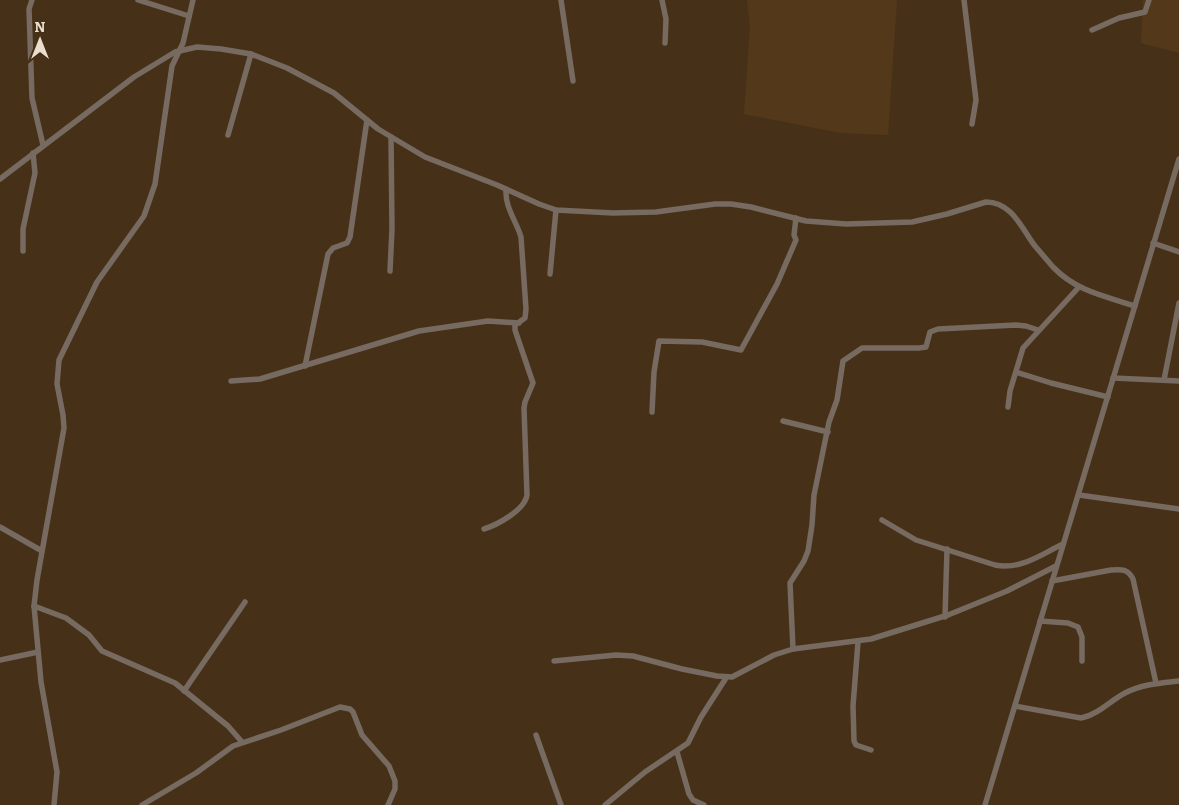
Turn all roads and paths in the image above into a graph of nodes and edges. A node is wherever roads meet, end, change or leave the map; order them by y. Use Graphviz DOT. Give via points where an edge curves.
graph roads {
  1 [pos="32,0"];
  2 [pos="138,0"];
  3 [pos="193,0"];
  4 [pos="561,0"];
  5 [pos="662,0"];
  6 [pos="964,0"];
  7 [pos="1149,0"];
  8 [pos="189,16"];
  9 [pos="1092,30"];
  10 [pos="665,43"];
  11 [pos="180,50"];
  12 [pos="251,54"];
  13 [pos="573,81"];
  14 [pos="367,120"];
  15 [pos="972,124"];
  16 [pos="228,135"];
  17 [pos="391,137"];
  18 [pos="43,145"];
  19 [pos="33,153"];
  20 [pos="1179,159"];
  21 [pos="0,179"];
  22 [pos="506,190"];
  23 [pos="556,210"];
  24 [pos="796,218"];
  25 [pos="1153,243"];
  26 [pos="23,251"];
  27 [pos="1179,252"];
  28 [pos="390,272"];
  29 [pos="550,274"];
  30 [pos="1079,287"];
  31 [pos="1179,303"];
  32 [pos="1135,306"];
  33 [pos="518,323"];
  34 [pos="1038,330"];
  35 [pos="305,366"];
  36 [pos="1016,372"];
  37 [pos="1113,378"];
  38 [pos="1164,380"];
  39 [pos="231,381"];
  40 [pos="1179,381"];
  41 [pos="1108,396"];
  42 [pos="1008,407"];
  43 [pos="652,412"];
  44 [pos="783,421"];
  45 [pos="828,432"];
  46 [pos="1078,495"];
  47 [pos="1179,509"];
  48 [pos="882,520"];
  49 [pos="0,527"];
  50 [pos="484,529"];
  51 [pos="1063,544"];
  52 [pos="947,549"];
  53 [pos="42,551"];
  54 [pos="1056,566"];
  55 [pos="1052,581"];
  56 [pos="245,602"];
  57 [pos="34,606"];
  58 [pos="945,616"];
  59 [pos="1040,621"];
  60 [pos="858,642"];
  61 [pos="793,649"];
  62 [pos="38,652"];
  63 [pos="0,660"];
  64 [pos="554,661"];
  65 [pos="1082,661"];
  66 [pos="726,678"];
  67 [pos="1179,681"];
  68 [pos="1156,683"];
  69 [pos="184,691"];
  70 [pos="1015,706"];
  71 [pos="536,734"];
  72 [pos="242,742"];
  73 [pos="871,750"];
  74 [pos="677,752"];
  75 [pos="54,805"];
  76 [pos="142,805"];
  77 [pos="388,805"];
  78 [pos="561,805"];
  79 [pos="605,805"];
  80 [pos="704,805"];
  81 [pos="985,805"];
  1 -- 18 [label="street" via="29,9 32,98"];
  2 -- 8 [label="street"];
  3 -- 8 [label="street"];
  4 -- 13 [label="street"];
  5 -- 10 [label="street" via="666,18"];
  6 -- 15 [label="street" via="976,100"];
  7 -- 9 [label="street" via="1145,12 1119,18"];
  8 -- 11 [label="street"];
  11 -- 12 [label="street" via="205,48"];
  11 -- 18 [label="street" via="134,77"];
  11 -- 53 [label="street" via="172,66 150,202 144,216 97,282 59,360 57,384 64,428"];
  12 -- 14 [label="street" via="312,80"];
  12 -- 16 [label="street"];
  14 -- 17 [label="street"];
  14 -- 35 [label="street" via="350,237 347,243 333,248 328,254"];
  17 -- 22 [label="street" via="442,164"];
  17 -- 28 [label="street"];
  18 -- 19 [label="street"];
  19 -- 21 [label="street"];
  19 -- 26 [label="street" via="35,173 23,229"];
  20 -- 25 [label="street"];
  22 -- 23 [label="street"];
  22 -- 33 [label="street" via="506,203 521,237 526,309 524,318"];
  23 -- 24 [label="street" via="656,212 731,204"];
  23 -- 29 [label="street"];
  24 -- 30 [label="street" via="846,224 912,222 993,202 1006,208 1053,267"];
  24 -- 43 [label="street" via="796,240 777,284 740,350 702,342 659,341"];
  25 -- 27 [label="street"];
  25 -- 32 [label="street"];
  30 -- 32 [label="street"];
  30 -- 34 [label="street"];
  31 -- 38 [label="street"];
  32 -- 37 [label="street"];
  33 -- 35 [label="street" via="488,320 420,331"];
  33 -- 50 [label="street" via="515,330 533,383 524,408 527,500 521,508"];
  34 -- 36 [label="street" via="1023,348"];
  34 -- 45 [label="street" via="1016,325 938,329 930,332 928,343 923,348 862,348 843,361"];
  35 -- 39 [label="street" via="253,380"];
  36 -- 41 [label="street"];
  36 -- 42 [label="street"];
  37 -- 38 [label="street"];
  37 -- 41 [label="street"];
  38 -- 40 [label="street"];
  41 -- 46 [label="street"];
  44 -- 45 [label="street"];
  45 -- 61 [label="street" via="814,495 808,551 790,583"];
  46 -- 47 [label="street"];
  46 -- 51 [label="street"];
  48 -- 52 [label="street" via="916,540"];
  49 -- 53 [label="street"];
  51 -- 52 [label="street" via="1021,565 1005,567"];
  51 -- 54 [label="street"];
  52 -- 58 [label="street"];
  53 -- 57 [label="street"];
  54 -- 55 [label="street"];
  54 -- 58 [label="street" via="1007,591"];
  55 -- 59 [label="street"];
  55 -- 68 [label="street" via="1111,570 1130,572"];
  56 -- 69 [label="street"];
  57 -- 62 [label="street"];
  57 -- 69 [label="street" via="66,618 89,635 102,651 170,680"];
  58 -- 60 [label="street"];
  59 -- 65 [label="street" via="1078,627 1082,637"];
  59 -- 70 [label="street"];
  60 -- 61 [label="street"];
  60 -- 73 [label="street" via="853,699 854,741 858,746"];
  61 -- 66 [label="street"];
  62 -- 63 [label="street"];
  62 -- 75 [label="street" via="57,772"];
  64 -- 66 [label="street" via="633,656"];
  66 -- 74 [label="street" via="688,743"];
  67 -- 68 [label="street"];
  68 -- 70 [label="street" via="1127,692 1081,718"];
  69 -- 72 [label="street" via="228,726"];
  70 -- 81 [label="street"];
  71 -- 78 [label="street"];
  72 -- 76 [label="street"];
  72 -- 77 [label="street" via="340,708 350,709 362,735 392,773 395,789"];
  74 -- 79 [label="street" via="645,772"];
  74 -- 80 [label="street" via="689,794"];
}
